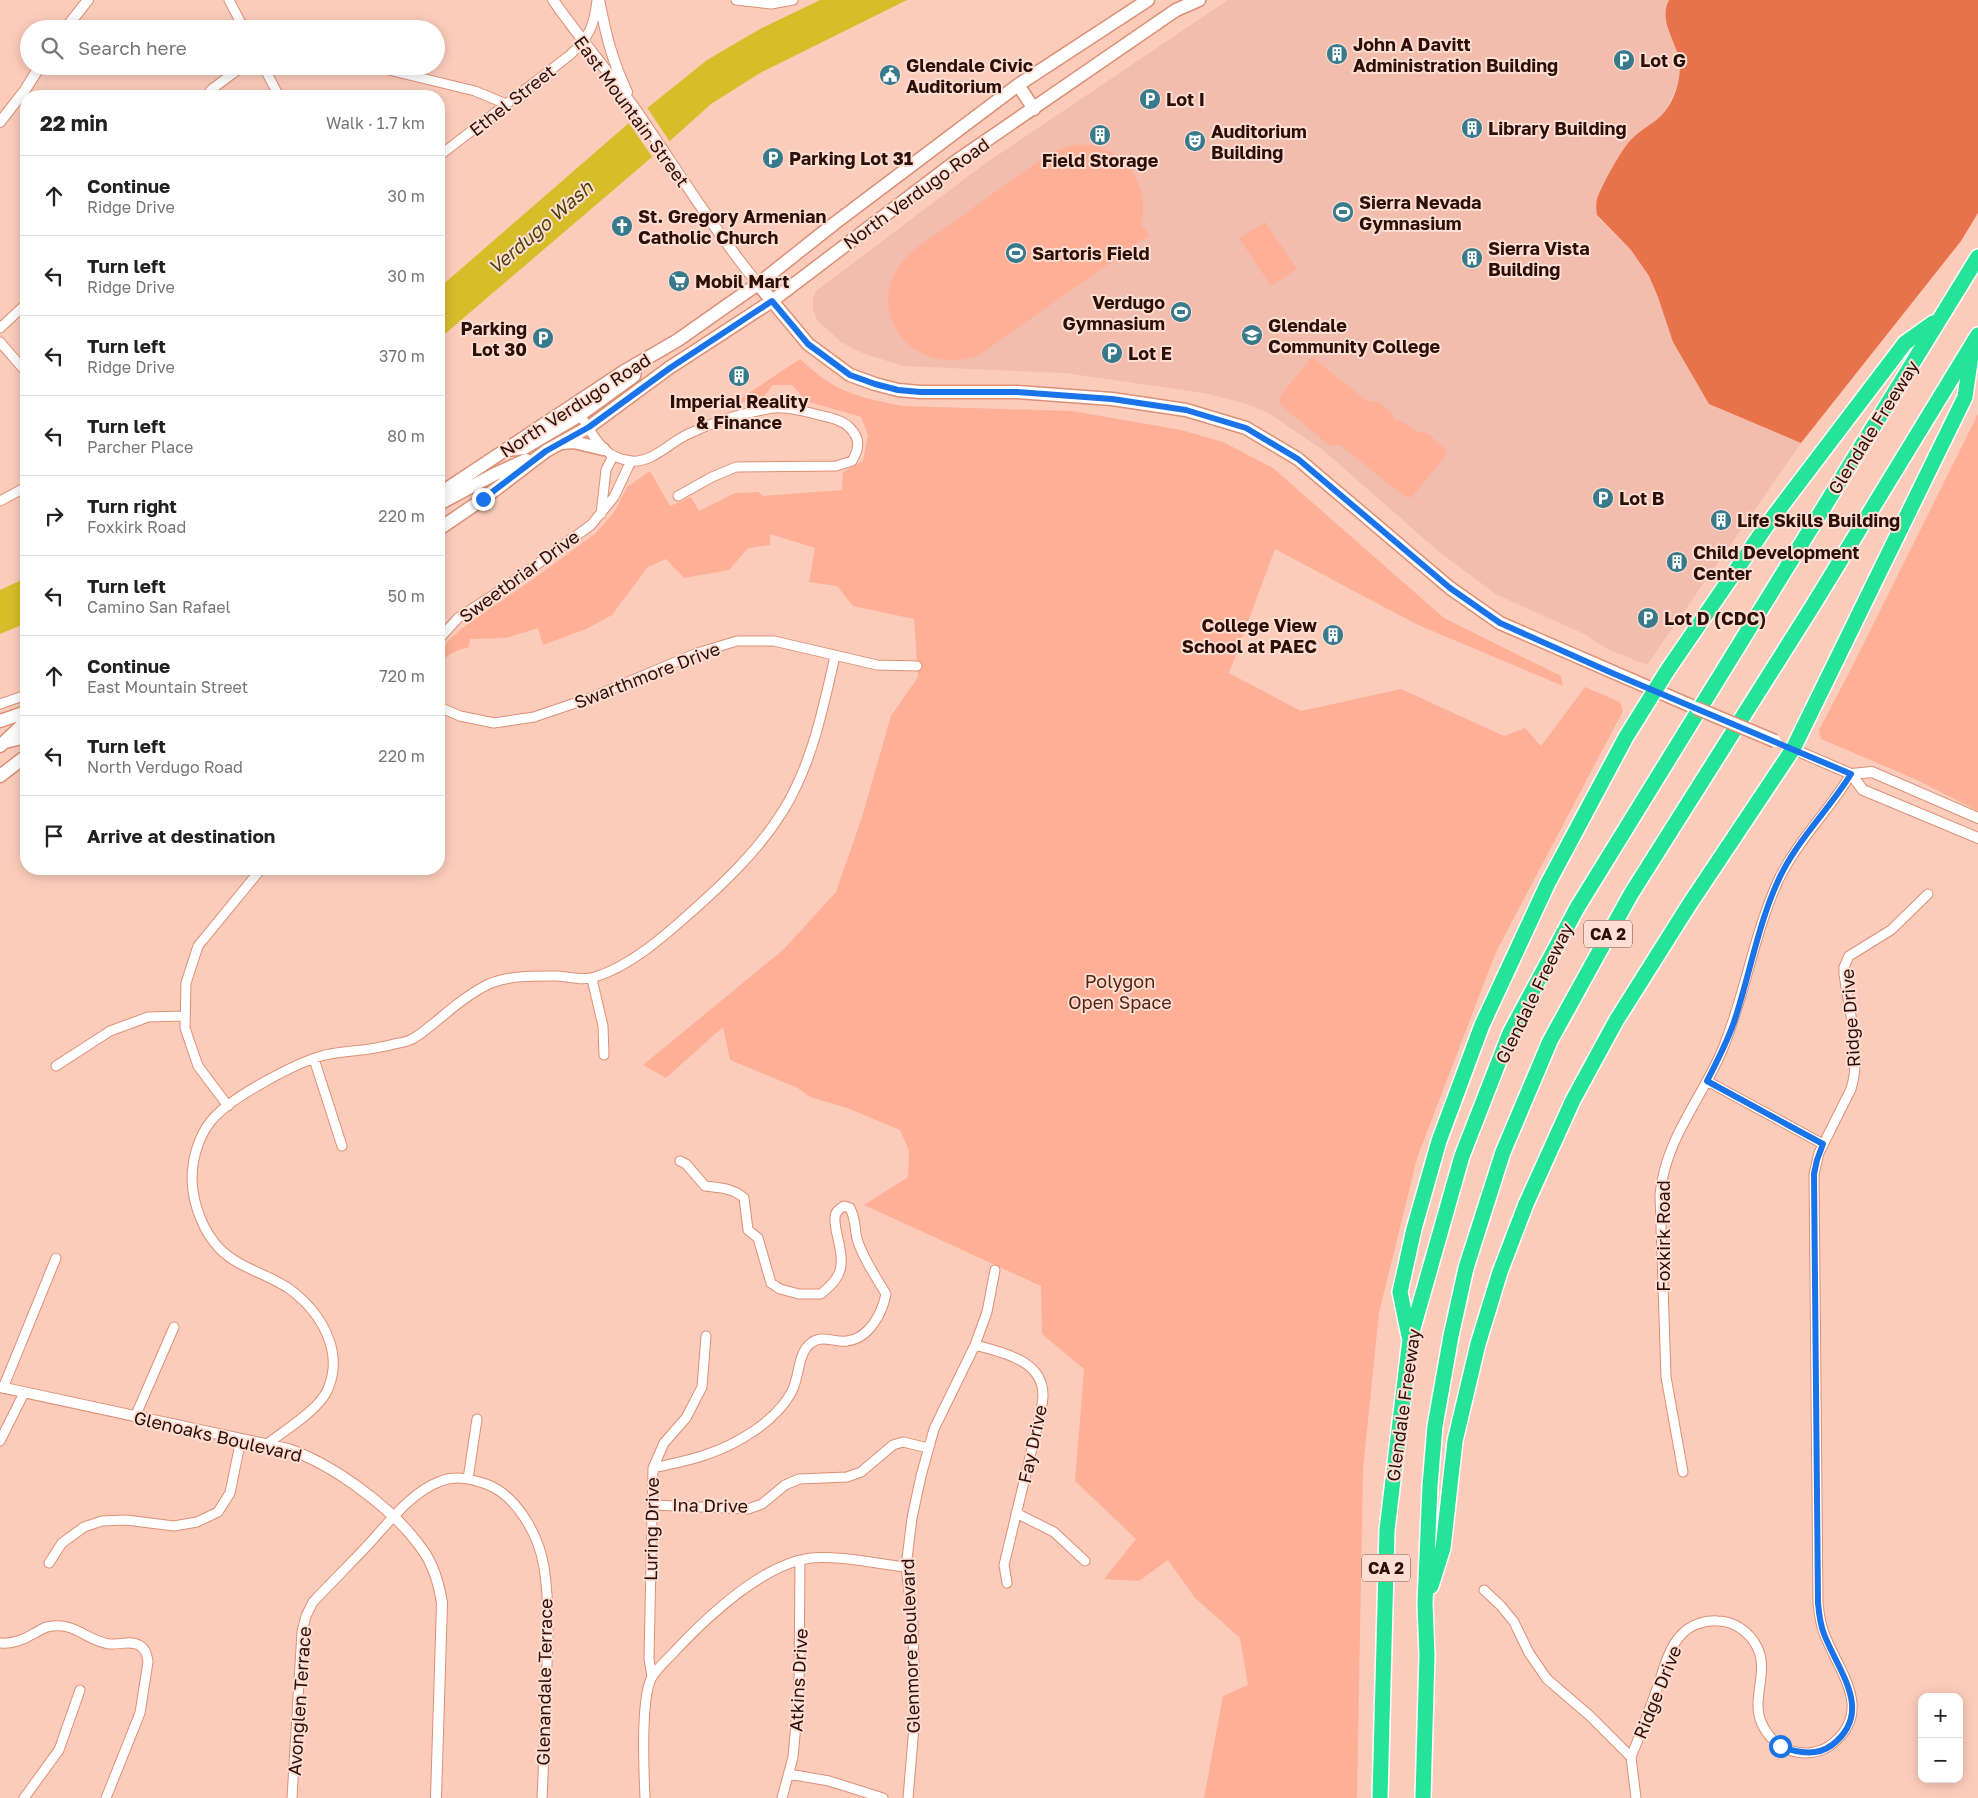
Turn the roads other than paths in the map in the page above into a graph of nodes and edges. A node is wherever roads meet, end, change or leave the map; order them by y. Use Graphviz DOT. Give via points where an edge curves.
graph roads {
  1 [pos="88,0"];
  2 [pos="229,0"];
  3 [pos="553,0"];
  4 [pos="598,0"];
  5 [pos="736,0"];
  6 [pos="793,0"];
  7 [pos="1148,0"];
  8 [pos="1199,0"];
  9 [pos="1180,5"];
  10 [pos="71,20"];
  11 [pos="239,20"];
  12 [pos="583,43"];
  13 [pos="34,75"];
  14 [pos="231,75"];
  15 [pos="268,75"];
  16 [pos="409,75"];
  17 [pos="1018,85"];
  18 [pos="24,90"];
  19 [pos="211,90"];
  20 [pos="276,90"];
  21 [pos="20,95"];
  22 [pos="506,104"];
  23 [pos="1034,109"];
  24 [pos="636,111"];
  25 [pos="0,122"];
  26 [pos="445,151"];
  27 [pos="1978,257"];
  28 [pos="758,284"];
  29 [pos="772,301"];
  30 [pos="20,310"];
  31 [pos="1939,320"];
  32 [pos="0,328"];
  33 [pos="1975,339"];
  34 [pos="0,342"];
  35 [pos="636,364"];
  36 [pos="20,365"];
  37 [pos="580,414"];
  38 [pos="589,427"];
  39 [pos="560,443"];
  40 [pos="504,450"];
  41 [pos="546,451"];
  42 [pos="608,452"];
  43 [pos="631,461"];
  44 [pos="445,490"];
  45 [pos="20,491"];
  46 [pos="678,496"];
  47 [pos="445,501"];
  48 [pos="0,502"];
  49 [pos="601,514"];
  50 [pos="445,524"];
  51 [pos="445,632"];
  52 [pos="835,656"];
  53 [pos="917,666"];
  54 [pos="1654,690"];
  55 [pos="20,696"];
  56 [pos="0,704"];
  57 [pos="445,710"];
  58 [pos="20,714"];
  59 [pos="0,721"];
  60 [pos="20,727"];
  61 [pos="20,738"];
  62 [pos="1,744"];
  63 [pos="1793,749"];
  64 [pos="20,761"];
  65 [pos="1851,774"];
  66 [pos="0,776"];
  67 [pos="1978,818"];
  68 [pos="1978,838"];
  69 [pos="255,875"];
  70 [pos="1928,894"];
  71 [pos="592,979"];
  72 [pos="184,1016"];
  73 [pos="604,1055"];
  74 [pos="314,1060"];
  75 [pos="56,1066"];
  76 [pos="1707,1081"];
  77 [pos="228,1106"];
  78 [pos="1823,1144"];
  79 [pos="342,1146"];
  80 [pos="680,1161"];
  81 [pos="56,1258"];
  82 [pos="995,1270"];
  83 [pos="174,1327"];
  84 [pos="706,1336"];
  85 [pos="1410,1339"];
  86 [pos="975,1345"];
  87 [pos="1,1388"];
  88 [pos="24,1393"];
  89 [pos="135,1417"];
  90 [pos="477,1419"];
  91 [pos="241,1439"];
  92 [pos="0,1441"];
  93 [pos="267,1444"];
  94 [pos="928,1448"];
  95 [pos="653,1468"];
  96 [pos="1683,1472"];
  97 [pos="468,1479"];
  98 [pos="653,1505"];
  99 [pos="1016,1513"];
  100 [pos="393,1517"];
  101 [pos="800,1560"];
  102 [pos="1085,1561"];
  103 [pos="49,1563"];
  104 [pos="906,1567"];
  105 [pos="1006,1583"];
  106 [pos="1484,1590"];
  107 [pos="1425,1604"];
  108 [pos="0,1643"];
  109 [pos="652,1677"];
  110 [pos="80,1690"];
  111 [pos="1631,1757"];
  112 [pos="788,1774"];
  113 [pos="24,1798"];
  114 [pos="106,1798"];
  115 [pos="292,1798"];
  116 [pos="436,1798"];
  117 [pos="542,1798"];
  118 [pos="645,1798"];
  119 [pos="782,1798"];
  120 [pos="883,1798"];
  121 [pos="908,1798"];
  122 [pos="1380,1798"];
  123 [pos="1422,1798"];
  124 [pos="1636,1798"];
  1 -- 10 [label="street"];
  2 -- 11 [label="street"];
  3 -- 12 [label="street, East Mountain Street"];
  4 -- 12 [label="street" via="591,30"];
  4 -- 24 [label="street" via="607,43"];
  5 -- 6 [label="street" via="771,4"];
  7 -- 17 [label="main road, North Verdugo Road"];
  8 -- 9 [label="main road, North Verdugo Road"];
  9 -- 23 [label="main road, North Verdugo Road"];
  12 -- 22 [label="street, Ethel Street"];
  12 -- 24 [label="street, East Mountain Street"];
  13 -- 18 [label="street"];
  14 -- 19 [label="street"];
  15 -- 20 [label="street"];
  16 -- 22 [label="street" via="475,91"];
  17 -- 23 [label="main road"];
  17 -- 28 [label="main road, North Verdugo Road"];
  21 -- 25 [label="street"];
  22 -- 26 [label="street, Ethel Street"];
  23 -- 29 [label="main road, North Verdugo Road" via="955,162"];
  24 -- 28 [label="street, East Mountain Street" via="718,232"];
  27 -- 31 [label="highway, Glendale Freeway / CA 2"];
  28 -- 29 [label="main road, East Mountain Street"];
  28 -- 35 [label="main road, North Verdugo Road" via="678,340"];
  29 -- 38 [label="main road, North Verdugo Road" via="670,368"];
  29 -- 54 [label="main road, East Mountain Street" via="808,344 850,375 875,384 920,392 1017,392 1112,399 1186,410 1246,428 1298,459 1450,588 1500,623"];
  30 -- 32 [label="street"];
  31 -- 54 [label="highway" via="1905,343 1767,525"];
  31 -- 85 [label="highway, Glendale Freeway / CA 2" via="1577,908 1510,1033 1462,1156"];
  33 -- 63 [label="highway" via="1965,397"];
  33 -- 107 [label="highway, Glendale Freeway / CA 2" via="1812,607 1631,894 1550,1041 1524,1098 1466,1268 1451,1336 1435,1426"];
  34 -- 36 [label="street"];
  35 -- 37 [label="main road" via="634,376"];
  35 -- 40 [label="main road, North Verdugo Road"];
  37 -- 38 [label="street"];
  37 -- 40 [label="main road" via="524,448"];
  38 -- 39 [label="main road, North Verdugo Road"];
  38 -- 42 [label="street"];
  39 -- 41 [label="main road, North Verdugo Road"];
  39 -- 42 [label="main road" via="574,442"];
  40 -- 44 [label="main road, North Verdugo Road"];
  41 -- 47 [label="main road"];
  41 -- 50 [label="main road, North Verdugo Road"];
  42 -- 43 [label="street"];
  42 -- 49 [label="street"];
  43 -- 46 [label="street" via="653,455 686,435 726,417 780,407 845,423 858,438 859,450 852,461 836,466 736,467"];
  43 -- 49 [label="street, Sweetbriar Drive"];
  45 -- 48 [label="street"];
  49 -- 51 [label="street, Sweetbriar Drive" via="507,586 458,618"];
  52 -- 53 [label="street, Swarthmore Drive" via="877,665"];
  52 -- 57 [label="street, Swarthmore Drive" via="774,641 737,641 697,653 590,698 534,717 494,723"];
  52 -- 71 [label="street" via="820,721 806,762 783,810 756,849 670,931 621,966"];
  54 -- 63 [label="main road, East Mountain Street, bridge"];
  54 -- 85 [label="highway" via="1548,883 1482,1025 1439,1141 1414,1229 1400,1292"];
  55 -- 56 [label="street"];
  58 -- 59 [label="main road"];
  60 -- 62 [label="main road"];
  61 -- 62 [label="main road"];
  63 -- 65 [label="street"];
  63 -- 107 [label="highway" via="1616,1021 1573,1100 1526,1204 1500,1272 1478,1344 1455,1441 1443,1548"];
  64 -- 66 [label="main road"];
  65 -- 67 [label="street" via="1872,772"];
  65 -- 68 [label="street" via="1863,790"];
  65 -- 76 [label="street, Foxkirk Road" via="1804,838 1779,879 1760,927 1734,1020"];
  69 -- 72 [label="street" via="198,946 186,983"];
  70 -- 78 [label="street, Ridge Drive" via="1900,923 1849,956 1844,968 1855,1071 1851,1090"];
  71 -- 73 [label="street" via="602,1026"];
  71 -- 74 [label="street" via="520,977 491,983 414,1038"];
  72 -- 75 [label="street" via="148,1017 110,1031"];
  72 -- 77 [label="street" via="198,1066"];
  74 -- 77 [label="street" via="277,1076"];
  74 -- 79 [label="street"];
  76 -- 78 [label="street"];
  76 -- 96 [label="street, Foxkirk Road" via="1667,1156 1660,1194 1666,1377"];
  77 -- 93 [label="street" via="210,1122 197,1147 192,1173 193,1196 204,1225 220,1249 245,1267 290,1289 312,1309 331,1342 332,1367 327,1390 312,1409"];
  78 -- 111 [label="street, Ridge Drive" via="1814,1174 1818,1603 1824,1633 1852,1695 1849,1724 1837,1740 1820,1751 1801,1753 1780,1746 1765,1731 1758,1714 1762,1664 1757,1646 1742,1629 1722,1621 1711,1621 1691,1627 1674,1643"];
  80 -- 95 [label="street" via="705,1186 738,1192 744,1198 748,1230 758,1238 771,1283 780,1290 821,1294 834,1282 841,1267 835,1218 844,1206 850,1208 856,1219 857,1240 886,1294 875,1323 858,1337 847,1341 828,1338 812,1341 803,1350 796,1385 787,1400 746,1436 705,1455"];
  81 -- 87 [label="street"];
  82 -- 86 [label="street, Glenmore Boulevard"];
  83 -- 89 [label="street"];
  84 -- 95 [label="street, Luring Drive" via="702,1386 686,1418 664,1444"];
  85 -- 122 [label="highway, Glendale Freeway / CA 2" via="1387,1530"];
  86 -- 94 [label="street, Glenmore Boulevard"];
  86 -- 99 [label="street, Fay Drive" via="1019,1358 1038,1378 1043,1394"];
  87 -- 88 [label="street, Glenoaks Boulevard"];
  88 -- 89 [label="street, Glenoaks Boulevard"];
  88 -- 92 [label="street"];
  89 -- 91 [label="street, Glenoaks Boulevard"];
  90 -- 97 [label="street"];
  91 -- 93 [label="street, Glenoaks Boulevard"];
  91 -- 103 [label="street" via="230,1493 218,1512 197,1522 174,1526 126,1520 102,1521 84,1527 62,1543"];
  93 -- 100 [label="street, Glenoaks Boulevard" via="303,1454 318,1462 352,1483"];
  94 -- 98 [label="street, Ina Drive" via="903,1442 893,1446 861,1472 847,1477 799,1479 785,1485 762,1504 748,1509"];
  94 -- 104 [label="street, Glenmore Boulevard" via="912,1518"];
  95 -- 98 [label="street, Luring Drive"];
  97 -- 100 [label="street, Glenandale Terrace" via="441,1481 411,1500"];
  97 -- 117 [label="street, Glenandale Terrace" via="494,1487 507,1496 536,1540 544,1567 548,1635"];
  98 -- 109 [label="street, Luring Drive" via="649,1652"];
  99 -- 102 [label="street" via="1054,1532"];
  99 -- 105 [label="street, Fay Drive" via="1004,1565"];
  100 -- 115 [label="street, Avonglen Terrace" via="313,1602 306,1616 301,1641"];
  100 -- 116 [label="street, Glenoaks Boulevard" via="423,1549 439,1586 442,1602"];
  101 -- 104 [label="street" via="814,1558"];
  101 -- 109 [label="street" via="772,1572 728,1602 701,1624"];
  101 -- 112 [label="street, Atkins Drive" via="799,1692 793,1757"];
  104 -- 121 [label="street, Glenmore Boulevard" via="913,1624 915,1715"];
  106 -- 111 [label="street" via="1514,1622 1529,1653 1547,1679"];
  107 -- 123 [label="highway, Glendale Freeway / CA 2" via="1427,1655"];
  108 -- 114 [label="street" via="15,1642 44,1627 61,1625 109,1644 132,1642 147,1654 140,1714"];
  109 -- 118 [label="street" via="645,1724"];
  110 -- 113 [label="street" via="58,1750"];
  111 -- 124 [label="street"];
  112 -- 119 [label="street, Atkins Drive"];
  112 -- 120 [label="street" via="829,1781"];
}
